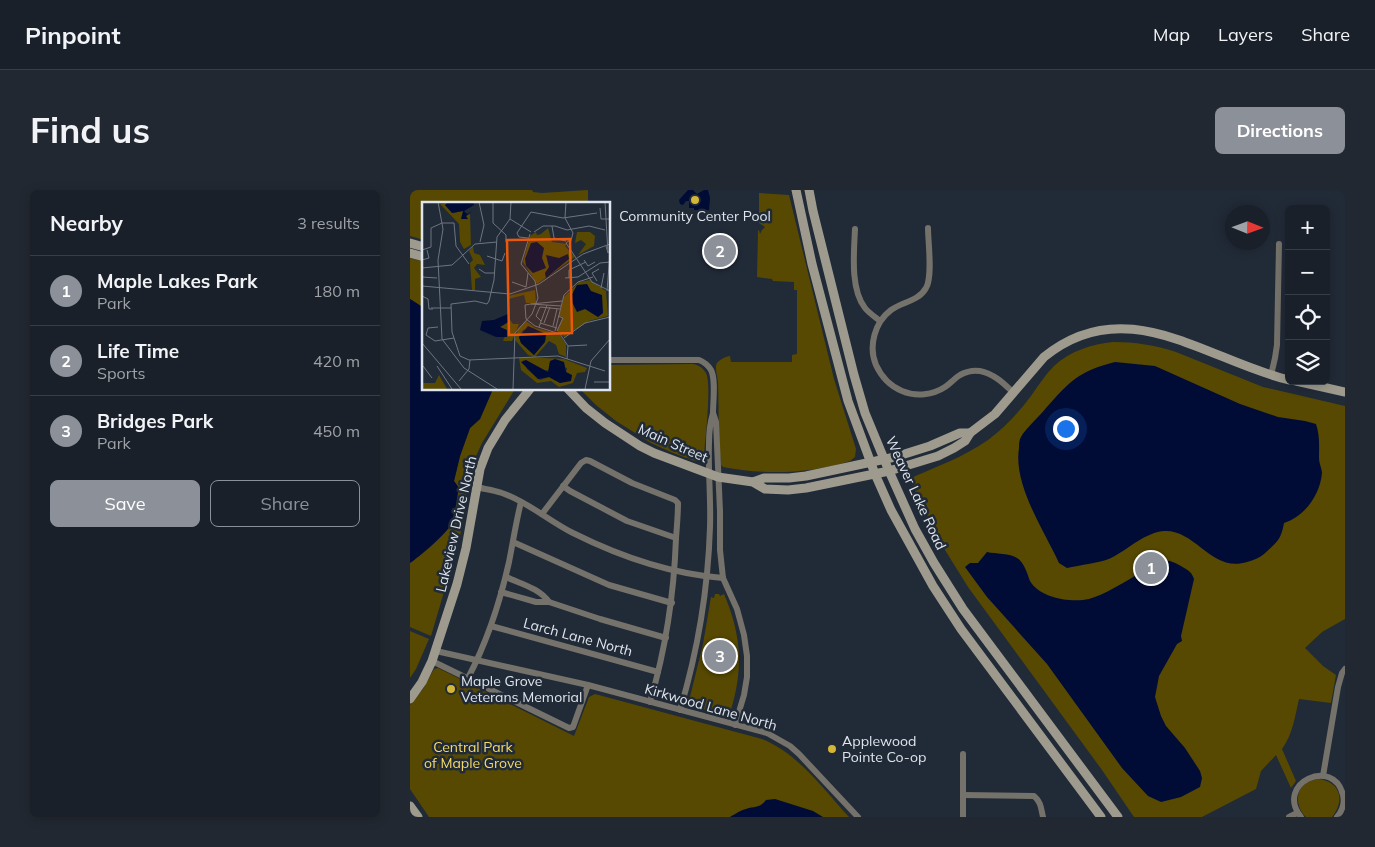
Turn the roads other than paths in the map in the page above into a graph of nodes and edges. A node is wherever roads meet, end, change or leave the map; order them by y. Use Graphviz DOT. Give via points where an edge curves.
graph roads {
  1 [pos="796,190"];
  2 [pos="809,190"];
  3 [pos="928,228"];
  4 [pos="855,229"];
  5 [pos="410,243"];
  6 [pos="1279,244"];
  7 [pos="422,247"];
  8 [pos="880,321"];
  9 [pos="610,360"];
  10 [pos="1271,376"];
  11 [pos="1285,379"];
  12 [pos="1314,385"];
  13 [pos="529,390"];
  14 [pos="569,390"];
  15 [pos="1345,392"];
  16 [pos="1014,393"];
  17 [pos="970,433"];
  18 [pos="883,459"];
  19 [pos="870,462"];
  20 [pos="889,472"];
  21 [pos="875,474"];
  22 [pos="713,475"];
  23 [pos="753,482"];
  24 [pos="563,486"];
  25 [pos="476,487"];
  26 [pos="522,502"];
  27 [pos="542,514"];
  28 [pos="676,538"];
  29 [pos="513,542"];
  30 [pos="675,570"];
  31 [pos="707,576"];
  32 [pos="506,577"];
  33 [pos="723,578"];
  34 [pos="501,592"];
  35 [pos="548,602"];
  36 [pos="672,603"];
  37 [pos="491,626"];
  38 [pos="666,638"];
  39 [pos="436,651"];
  40 [pos="432,661"];
  41 [pos="477,661"];
  42 [pos="1344,671"];
  43 [pos="658,672"];
  44 [pos="468,678"];
  45 [pos="588,685"];
  46 [pos="410,699"];
  47 [pos="650,702"];
  48 [pos="680,710"];
  49 [pos="735,725"];
  50 [pos="963,754"];
  51 [pos="1323,776"];
  52 [pos="963,795"];
  53 [pos="410,806"];
  54 [pos="1299,815"];
  55 [pos="1340,816"];
  56 [pos="418,817"];
  57 [pos="858,817"];
  58 [pos="962,817"];
  59 [pos="1042,817"];
  60 [pos="1101,817"];
  61 [pos="1118,817"];
  62 [pos="1289,817"];
  1 -- 19 [label="street, Weaver Lake Road" via="848,401"];
  2 -- 18 [label="street, Weaver Lake Road" via="854,375"];
  3 -- 8 [label="street" via="927,287"];
  4 -- 8 [label="street" via="854,272 859,293 866,309"];
  5 -- 7 [label="street"];
  6 -- 10 [label="street" via="1277,345"];
  8 -- 16 [label="street" via="874,334 874,360 884,379 903,392 936,392 961,374 972,371 994,376"];
  9 -- 22 [label="street" via="689,359 699,360 708,366 713,375 716,422"];
  10 -- 11 [label="street, Main Street"];
  10 -- 16 [label="street, Main Street" via="1178,339 1149,332 1108,329 1078,336 1052,350"];
  12 -- 15 [label="street"];
  13 -- 25 [label="street, Lakeview Drive North" via="488,448"];
  14 -- 22 [label="street, Main Street" via="597,417 633,442"];
  16 -- 17 [label="street, Main Street" via="995,414"];
  17 -- 18 [label="street, Main Street" via="960,433 930,446"];
  17 -- 20 [label="street, Main Street" via="966,441 938,456"];
  18 -- 19 [label="street, Main Street"];
  18 -- 20 [label="street, Weaver Lake Road"];
  19 -- 21 [label="street, Weaver Lake Road"];
  19 -- 23 [label="street, Main Street" via="806,476 764,478"];
  20 -- 21 [label="street, Main Street"];
  20 -- 61 [label="street, Weaver Lake Road" via="915,529 963,609"];
  21 -- 23 [label="street, Main Street" via="788,490 764,489"];
  21 -- 60 [label="street, Weaver Lake Road" via="891,510 961,629"];
  22 -- 23 [label="street, Main Street"];
  22 -- 31 [label="street"];
  22 -- 33 [label="street" via="720,511"];
  24 -- 27 [label="street"];
  24 -- 28 [label="street" via="627,521"];
  24 -- 28 [label="street" via="581,463 590,461 678,503"];
  25 -- 26 [label="street"];
  25 -- 39 [label="street, Lakeview Drive North" via="466,548"];
  26 -- 27 [label="street"];
  26 -- 29 [label="street"];
  27 -- 30 [label="street" via="572,532 622,554"];
  28 -- 30 [label="street"];
  29 -- 32 [label="street"];
  29 -- 36 [label="street" via="609,585"];
  30 -- 31 [label="street"];
  30 -- 36 [label="street"];
  31 -- 33 [label="street"];
  31 -- 48 [label="street" via="700,630"];
  32 -- 34 [label="street"];
  32 -- 35 [label="street" via="539,592"];
  33 -- 49 [label="street" via="737,609 746,650 744,695"];
  34 -- 35 [label="street"];
  34 -- 37 [label="street"];
  35 -- 38 [label="street"];
  36 -- 38 [label="street"];
  37 -- 41 [label="street"];
  37 -- 43 [label="street, Larch Lane North"];
  38 -- 43 [label="street"];
  39 -- 40 [label="street, Lakeview Drive North"];
  39 -- 41 [label="street, Kirkwood Lane North"];
  40 -- 44 [label="street"];
  40 -- 46 [label="street, Lakeview Drive North"];
  41 -- 44 [label="street"];
  41 -- 45 [label="street, Kirkwood Lane North"];
  42 -- 51 [label="street" via="1336,697"];
  43 -- 47 [label="street"];
  44 -- 45 [label="street" via="569,728 573,727"];
  45 -- 47 [label="street, Kirkwood Lane North"];
  47 -- 48 [label="street, Kirkwood Lane North"];
  48 -- 49 [label="street, Kirkwood Lane North"];
  49 -- 57 [label="street, Kirkwood Lane North" via="767,733 790,746"];
  50 -- 52 [label="street"];
  51 -- 54 [label="street" via="1304,780 1296,790 1294,801"];
  51 -- 55 [label="street" via="1331,778 1342,790 1344,798"];
  52 -- 58 [label="street"];
  52 -- 59 [label="street" via="1034,796 1041,804"];
  53 -- 56 [label="street"];
  54 -- 62 [label="street"];
}
